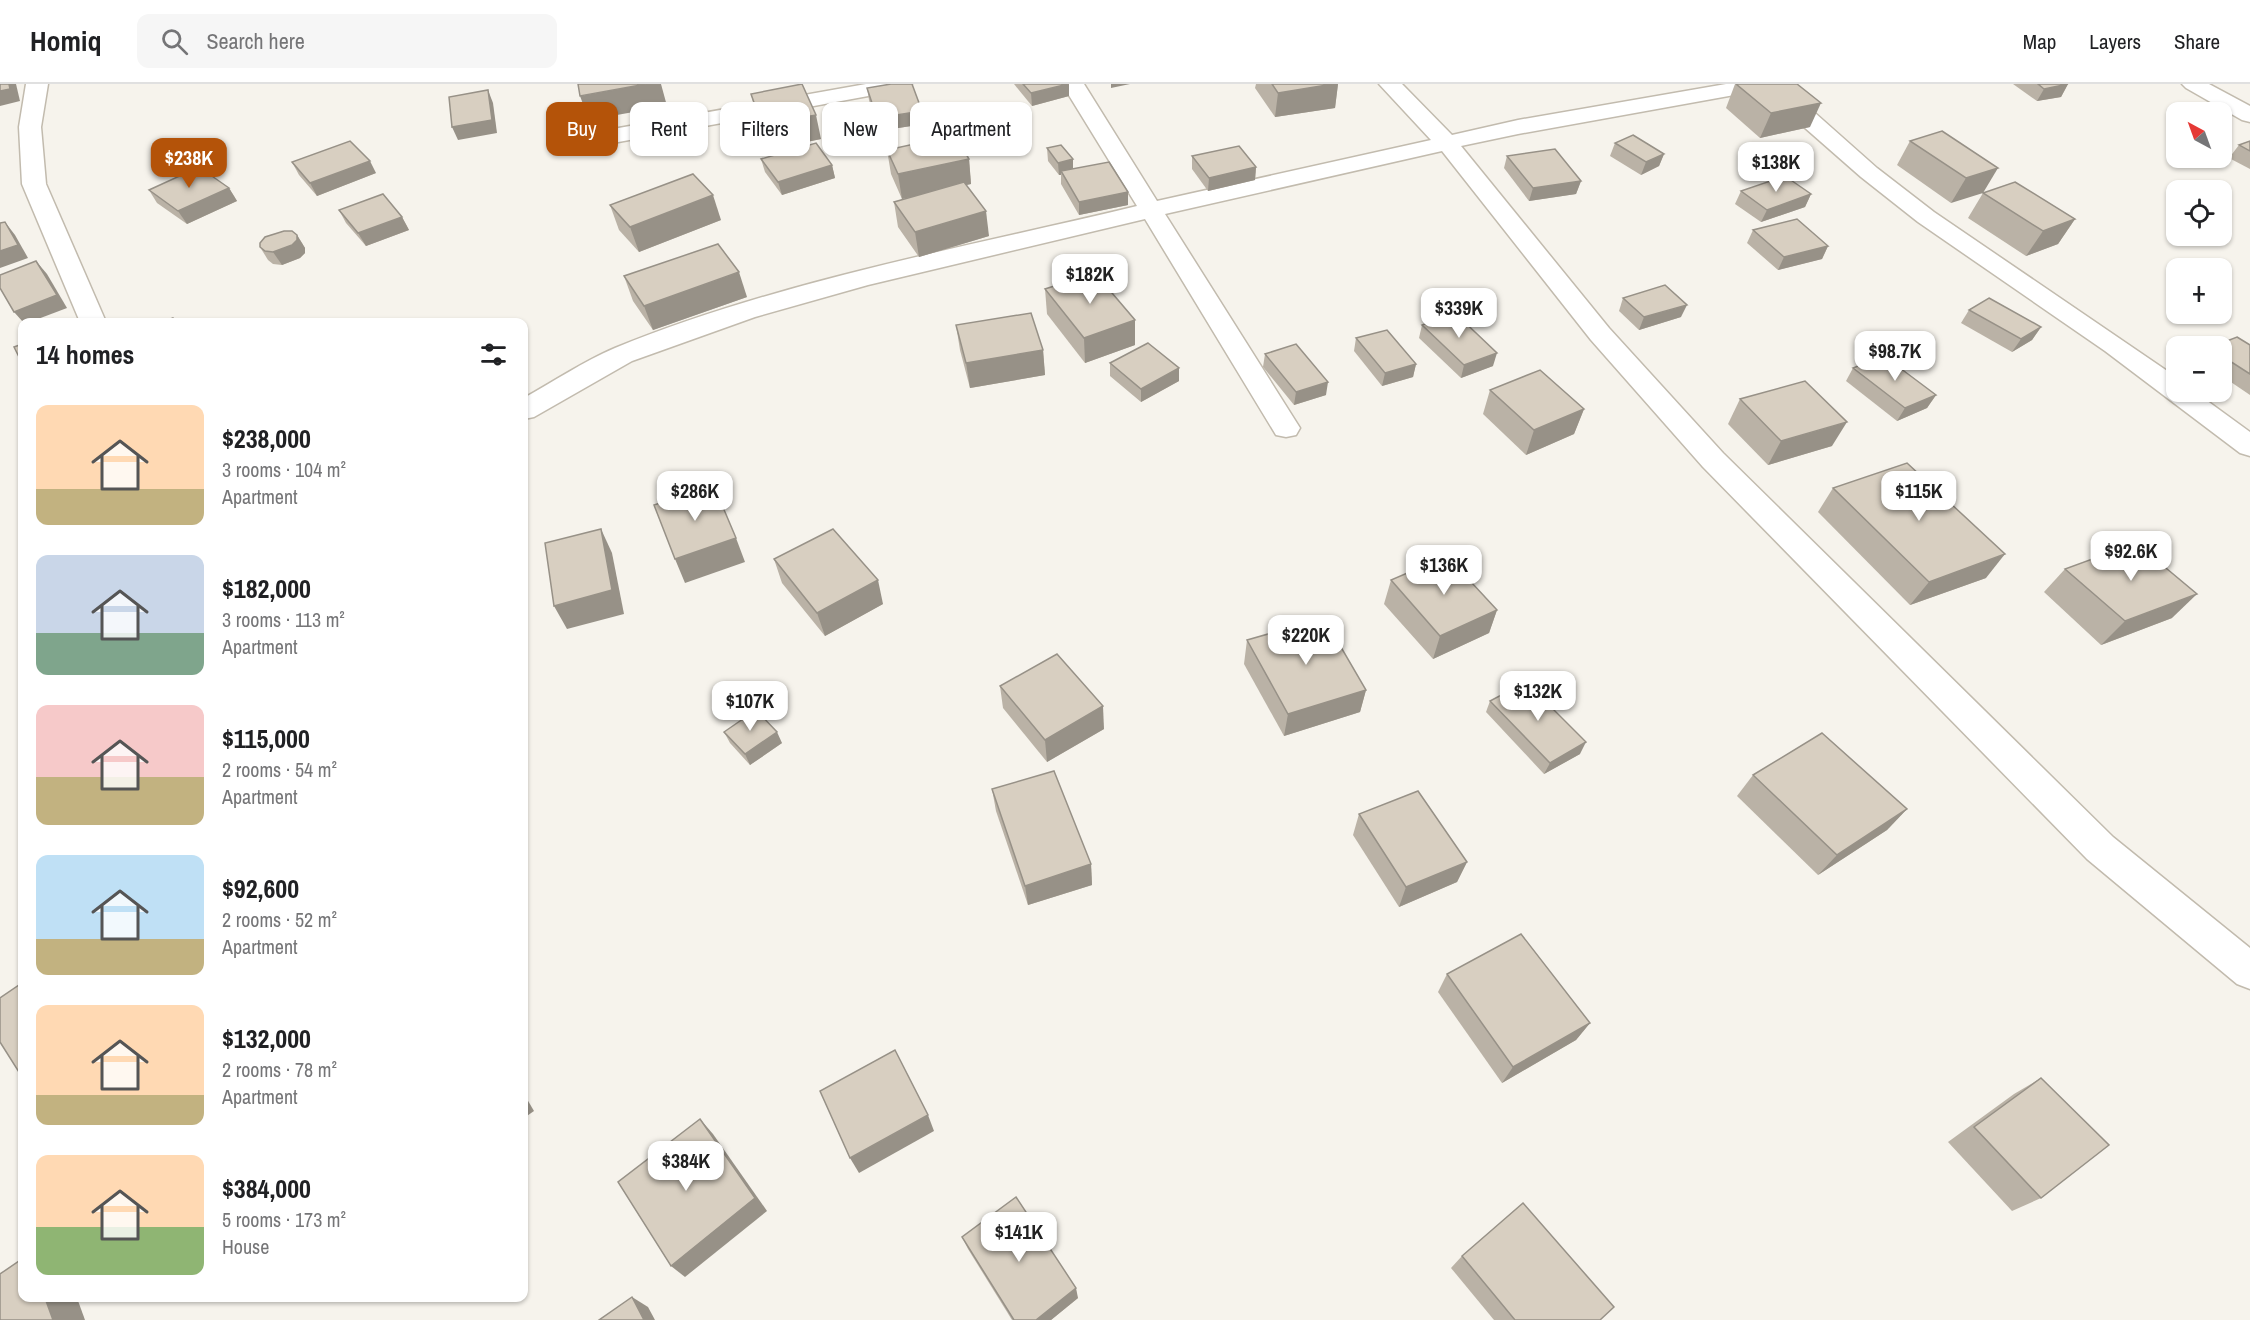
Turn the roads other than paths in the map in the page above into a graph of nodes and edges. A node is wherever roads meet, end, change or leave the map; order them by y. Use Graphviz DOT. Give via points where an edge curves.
graph roads {
  1 [pos="37,84"];
  2 [pos="901,84"];
  3 [pos="1073,84"];
  4 [pos="1390,84"];
  5 [pos="1762,84"];
  6 [pos="1769,84"];
  7 [pos="2193,84"];
  8 [pos="2250,115"];
  9 [pos="618,135"];
  10 [pos="1447,143"];
  11 [pos="1150,210"];
  12 [pos="91,318"];
  13 [pos="2166,383"];
  14 [pos="2192,402"];
  15 [pos="528,408"];
  16 [pos="1286,428"];
  17 [pos="2250,446"];
  18 [pos="2250,971"];
  1 -- 12 [label="street" via="30,127 34,184"];
  2 -- 9 [label="street"];
  3 -- 11 [label="street"];
  4 -- 10 [label="street"];
  5 -- 10 [label="street"];
  6 -- 13 [label="street" via="1855,161 1925,216"];
  7 -- 8 [label="street"];
  10 -- 11 [label="street"];
  10 -- 18 [label="street" via="1600,334 1713,460 2100,849"];
  11 -- 15 [label="street" via="746,310 623,355"];
  11 -- 16 [label="street"];
  14 -- 17 [label="street"];
}
